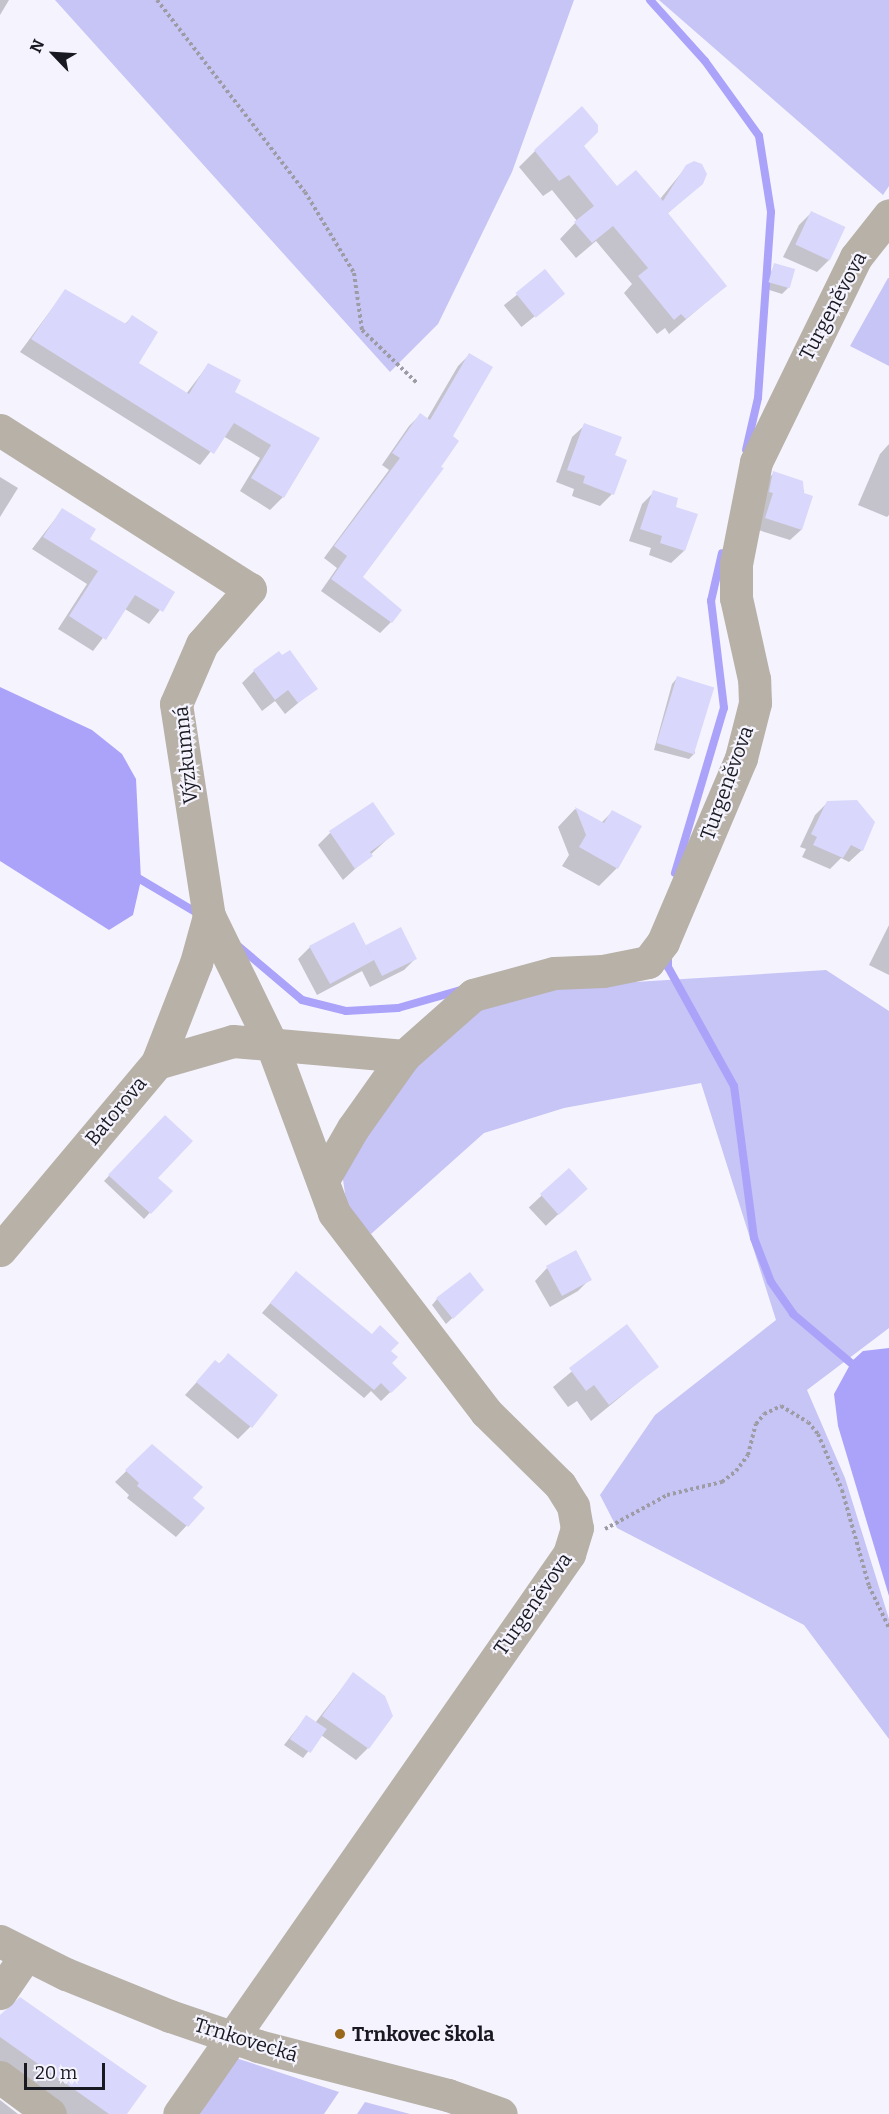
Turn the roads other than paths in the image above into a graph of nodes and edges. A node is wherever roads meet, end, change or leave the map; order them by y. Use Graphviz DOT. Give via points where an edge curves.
graph roads {
  1 [pos="889,215"];
  2 [pos="0,430"];
  3 [pos="209,916"];
  4 [pos="272,1045"];
  5 [pos="404,1056"];
  6 [pos="157,1063"];
  7 [pos="324,1178"];
  8 [pos="0,1251"];
  9 [pos="13,1948"];
  10 [pos="0,1993"];
  11 [pos="232,2037"];
  12 [pos="0,2077"];
  13 [pos="51,2114"];
  14 [pos="179,2114"];
  15 [pos="501,2114"];
  1 -- 5 [label="street, Turgeněvova" via="856,257 756,462 736,564 736,598 754,679 755,703 741,758 663,942 648,962 603,971 554,973 473,995"];
  2 -- 3 [label="street, Výzkumná" via="250,589 202,644 176,704"];
  3 -- 4 [label="street, Výzkumná"];
  3 -- 6 [label="street" via="196,963"];
  4 -- 5 [label="street, Batorova"];
  4 -- 6 [label="street, Batorova" via="233,1041"];
  4 -- 7 [label="street, Výzkumná"];
  5 -- 7 [label="street, Turgeněvova" via="353,1128"];
  6 -- 8 [label="street, Batorova"];
  7 -- 11 [label="street, Turgeněvova" via="334,1213 479,1402 560,1485 573,1506 576,1537 569,1554"];
  9 -- 10 [label="street"];
  9 -- 11 [label="street, Trnkovecká" via="108,1993"];
  11 -- 14 [label="street, Turgeněvova"];
  11 -- 15 [label="street, Trnkovecká" via="448,2095"];
  12 -- 13 [label="street"];
}
